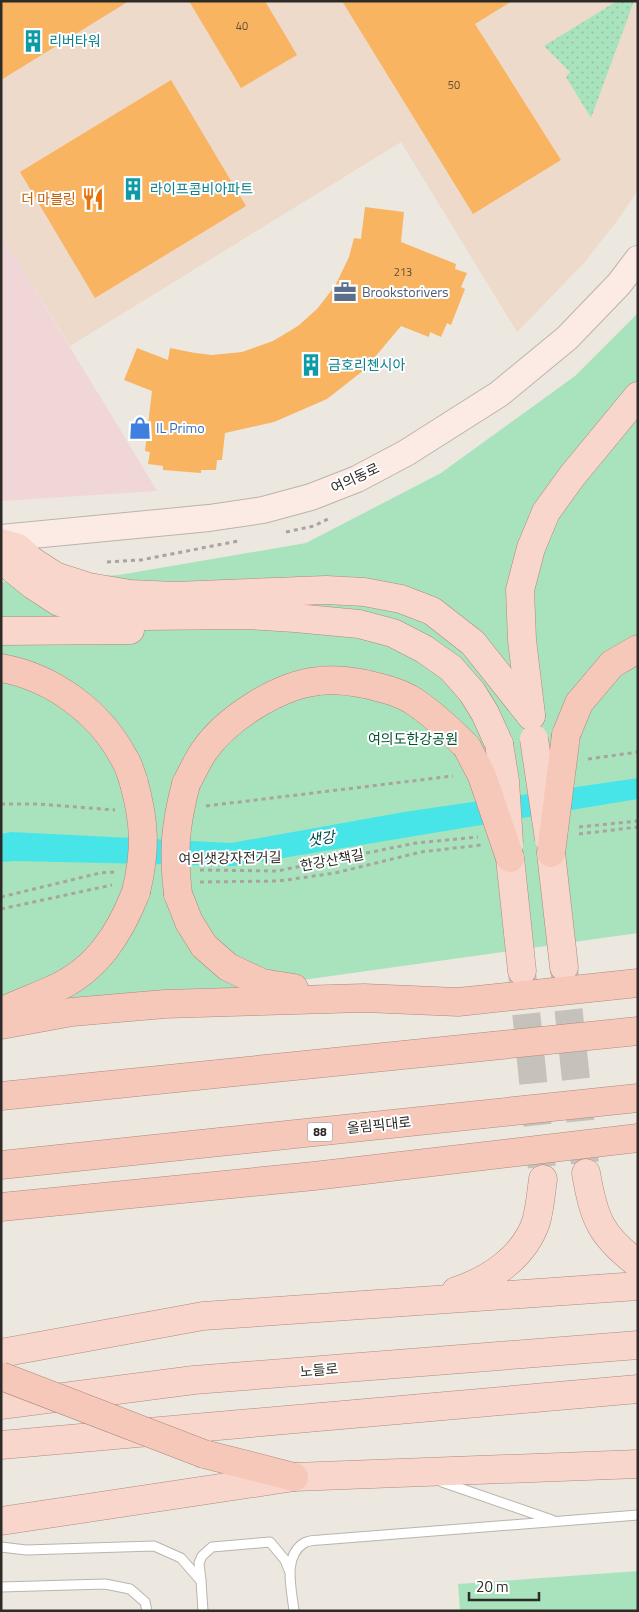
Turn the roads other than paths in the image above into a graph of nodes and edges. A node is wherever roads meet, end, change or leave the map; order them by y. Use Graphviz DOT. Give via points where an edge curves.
graph roads {
  1 [pos="638,259"];
  2 [pos="638,396"];
  3 [pos="1,538"];
  4 [pos="1,543"];
  5 [pos="1,631"];
  6 [pos="638,649"];
  7 [pos="424,650"];
  8 [pos="1,668"];
  9 [pos="532,728"];
  10 [pos="500,851"];
  11 [pos="551,853"];
  12 [pos="564,968"];
  13 [pos="522,971"];
  14 [pos="638,983"];
  15 [pos="364,998"];
  16 [pos="1,1012"];
  17 [pos="1,1024"];
  18 [pos="638,1031"];
  19 [pos="1,1096"];
  20 [pos="638,1098"];
  21 [pos="638,1138"];
  22 [pos="1,1165"];
  23 [pos="586,1173"];
  24 [pos="544,1179"];
  25 [pos="1,1207"];
  26 [pos="638,1264"];
  27 [pos="638,1286"];
  28 [pos="430,1299"];
  29 [pos="638,1345"];
  30 [pos="1,1353"];
  31 [pos="1,1376"];
  32 [pos="638,1389"];
  33 [pos="1,1405"];
  34 [pos="1,1445"];
  35 [pos="638,1464"];
  36 [pos="413,1472"];
  37 [pos="294,1477"];
  38 [pos="638,1515"];
  39 [pos="1,1521"];
  40 [pos="558,1522"];
  41 [pos="1,1547"];
  42 [pos="290,1572"];
  43 [pos="201,1581"];
  44 [pos="1,1587"];
  45 [pos="147,1611"];
  46 [pos="203,1611"];
  47 [pos="294,1611"];
  1 -- 3 [label="main road, 여의동로" via="619,284 567,338 499,394 357,479 311,497 263,510"];
  2 -- 9 [label="main road" via="546,512 531,548 520,590"];
  4 -- 7 [label="main road" via="8,546 8,558 13,569 33,585 59,602 98,612 141,616 248,615 359,624 393,633"];
  4 -- 9 [label="main road" via="18,548 32,562 55,576 89,587 130,594 175,596 326,590 364,592 401,599 432,611 473,643"];
  5 -- 7 [label="main road" via="322,629 365,633"];
  6 -- 11 [label="highway, bridge" via="612,664 580,703 566,735"];
  7 -- 10 [label="main road, bridge" via="451,668 472,692 486,713 498,744 505,781"];
  8 -- 16 [label="highway, bridge" via="52,685 83,706 107,732 125,758 134,782 144,836 142,864 124,883 126,918 111,942 86,971"];
  9 -- 11 [label="main road, bridge"];
  10 -- 13 [label="main road"];
  10 -- 15 [label="highway, bridge" via="482,776 466,748 444,724 414,701 385,688 350,681 319,681 286,689 252,707 205,750 186,784 179,812 174,863 186,888 189,922 204,946 228,967 262,983"];
  11 -- 12 [label="main road"];
  14 -- 15 [label="highway" via="458,1002"];
  15 -- 17 [label="highway" via="165,1004 72,1012"];
  18 -- 19 [label="highway"];
  20 -- 22 [label="highway, 올림픽대로 / 88"];
  21 -- 25 [label="highway" via="314,1176"];
  23 -- 26 [label="main road" via="591,1202 602,1229 618,1249"];
  24 -- 28 [label="main road" via="536,1222 523,1248 487,1279"];
  27 -- 28 [label="main road"];
  28 -- 30 [label="main road" via="203,1316"];
  29 -- 33 [label="main road, 노들로" via="194,1380"];
  31 -- 37 [label="highway, bridge" via="204,1454"];
  32 -- 34 [label="main road"];
  35 -- 36 [label="main road"];
  36 -- 37 [label="main road"];
  36 -- 40 [label="lane"];
  37 -- 39 [label="main road"];
  38 -- 40 [label="lane"];
  40 -- 42 [label="lane" via="305,1542 293,1556"];
  41 -- 43 [label="lane" via="26,1550 154,1546 181,1558"];
  42 -- 43 [label="lane" via="286,1560 270,1542 212,1547 199,1563"];
  42 -- 47 [label="lane"];
  43 -- 46 [label="lane"];
  44 -- 45 [label="lane" via="105,1584 130,1589 145,1602"];
}
